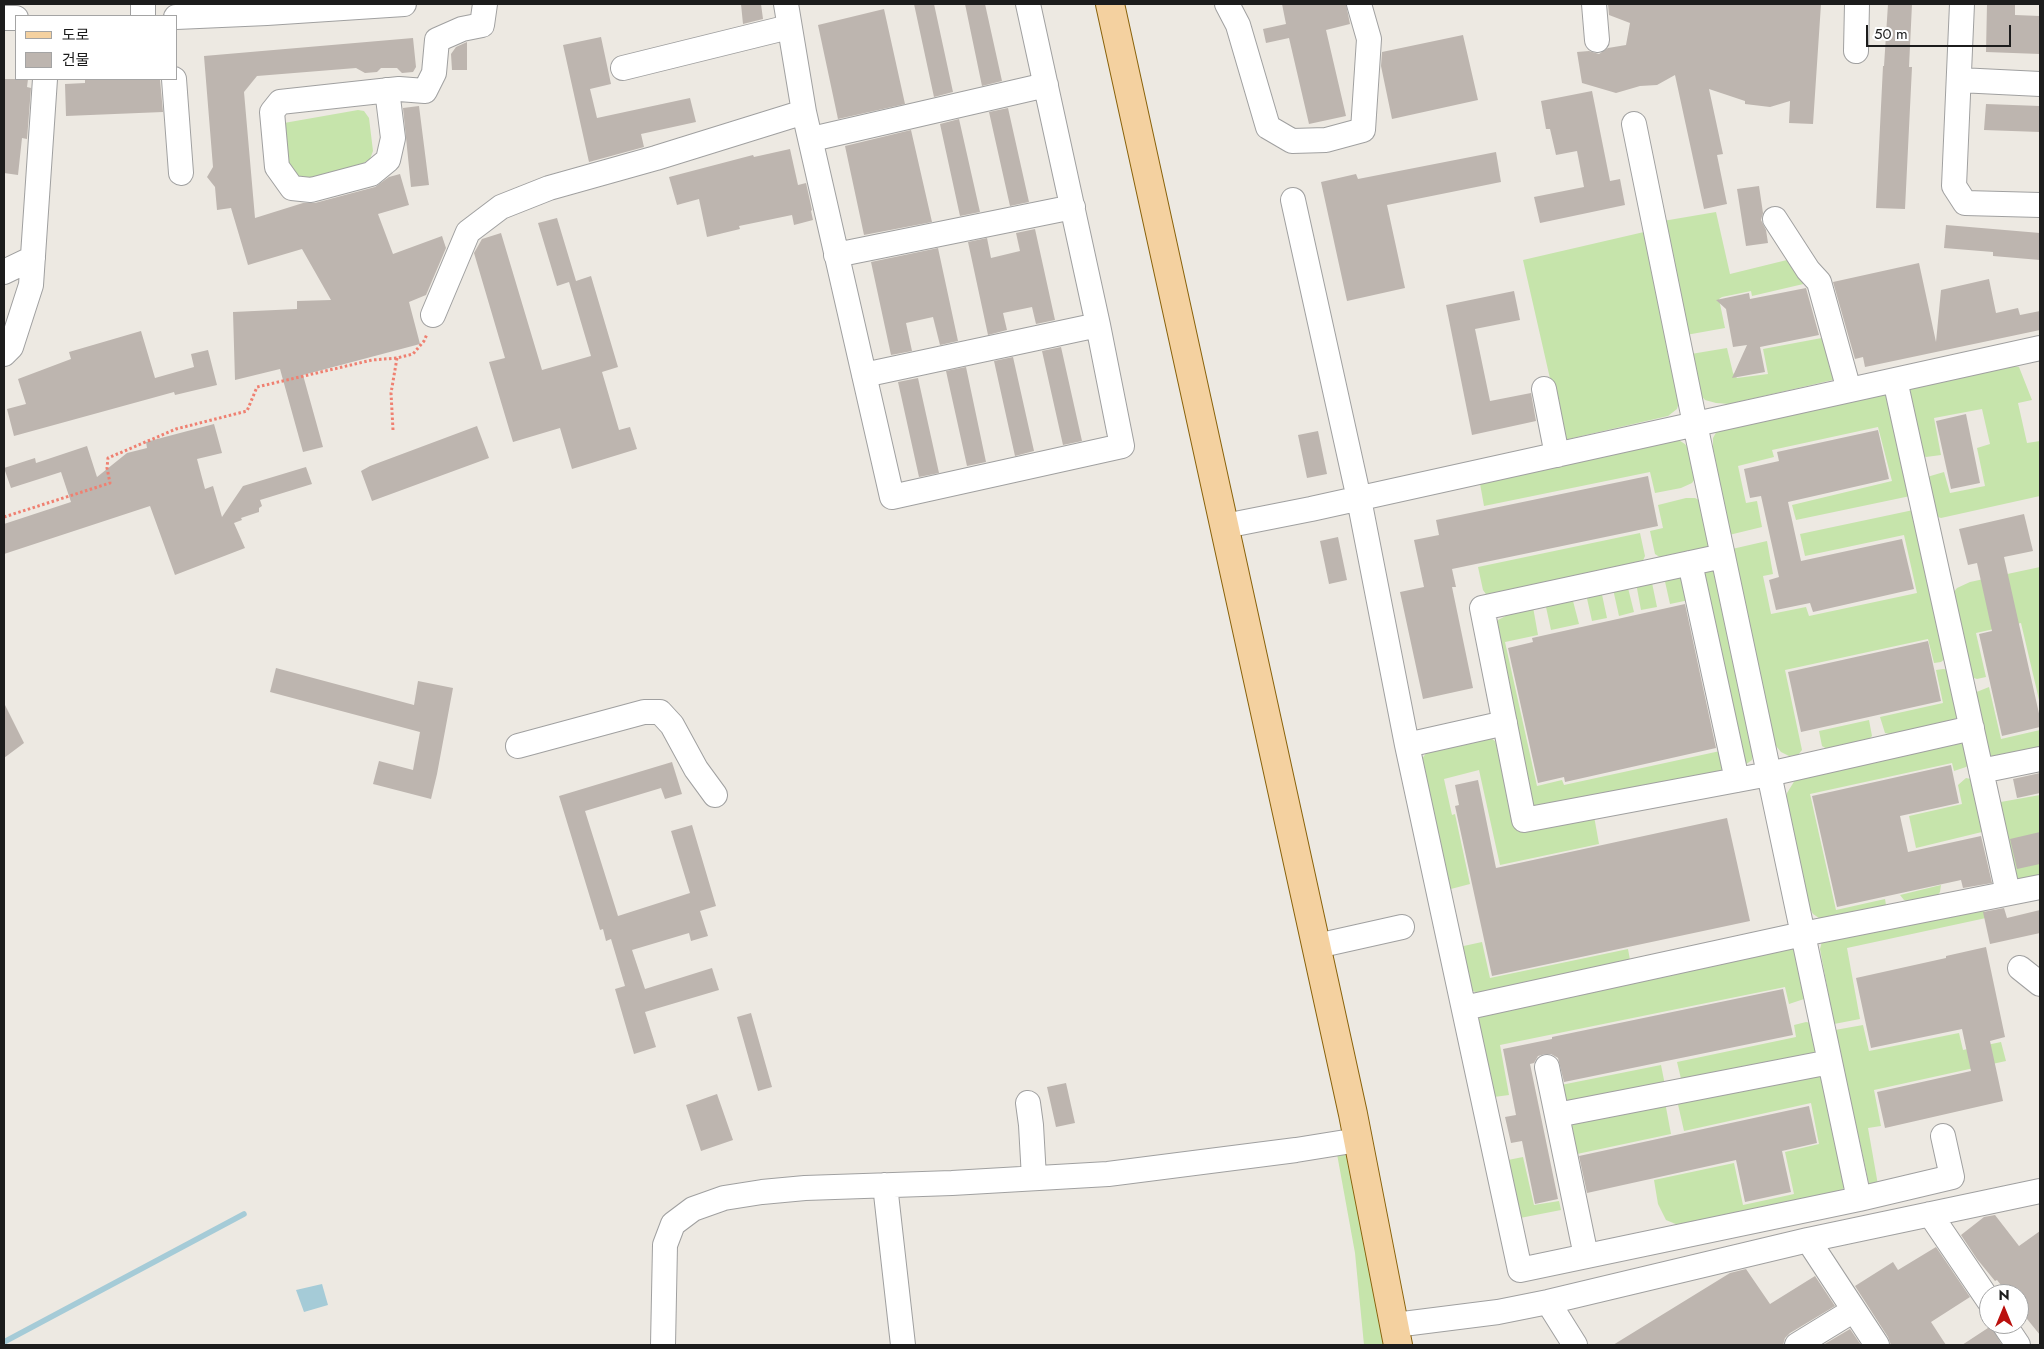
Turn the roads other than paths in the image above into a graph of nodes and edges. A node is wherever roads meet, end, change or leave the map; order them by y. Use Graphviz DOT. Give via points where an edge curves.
graph roads {
  1 [pos="404,4"];
  2 [pos="485,4"];
  3 [pos="1028,4"];
  4 [pos="1110,4"];
  5 [pos="1227,4"];
  6 [pos="1359,4"];
  7 [pos="1594,4"];
  8 [pos="1857,4"];
  9 [pos="1962,4"];
  10 [pos="788,15"];
  11 [pos="178,17"];
  12 [pos="1597,40"];
  13 [pos="1856,52"];
  14 [pos="623,68"];
  15 [pos="45,80"];
  16 [pos="174,80"];
  17 [pos="1959,80"];
  18 [pos="2040,84"];
  19 [pos="1046,85"];
  20 [pos="387,90"];
  21 [pos="804,112"];
  22 [pos="1634,124"];
  23 [pos="812,139"];
  24 [pos="181,173"];
  25 [pos="1293,200"];
  26 [pos="2040,205"];
  27 [pos="1073,207"];
  28 [pos="1775,219"];
  29 [pos="836,255"];
  30 [pos="32,258"];
  31 [pos="4,272"];
  32 [pos="433,315"];
  33 [pos="1098,325"];
  34 [pos="2040,348"];
  35 [pos="4,354"];
  36 [pos="864,375"];
  37 [pos="1896,380"];
  38 [pos="1544,389"];
  39 [pos="1849,390"];
  40 [pos="1695,424"];
  41 [pos="1558,455"];
  42 [pos="1360,499"];
  43 [pos="1224,526"];
  44 [pos="1723,556"];
  45 [pos="1690,563"];
  46 [pos="1504,723"];
  47 [pos="1972,728"];
  48 [pos="1407,745"];
  49 [pos="518,746"];
  50 [pos="2040,759"];
  51 [pos="1981,771"];
  52 [pos="1769,774"];
  53 [pos="1737,780"];
  54 [pos="715,795"];
  55 [pos="2040,887"];
  56 [pos="2008,893"];
  57 [pos="1402,927"];
  58 [pos="1803,934"];
  59 [pos="1317,946"];
  60 [pos="2020,968"];
  61 [pos="2040,984"];
  62 [pos="1464,1008"];
  63 [pos="1830,1062"];
  64 [pos="1547,1067"];
  65 [pos="1028,1103"];
  66 [pos="1557,1115"];
  67 [pos="1943,1136"];
  68 [pos="1358,1140"];
  69 [pos="1034,1178"];
  70 [pos="884,1185"];
  71 [pos="2040,1190"];
  72 [pos="1859,1199"];
  73 [pos="1930,1214"];
  74 [pos="1808,1240"];
  75 [pos="1586,1256"];
  76 [pos="1979,1286"];
  77 [pos="1548,1302"];
  78 [pos="1854,1310"];
  79 [pos="2011,1334"];
  80 [pos="1396,1335"];
  81 [pos="663,1345"];
  82 [pos="903,1345"];
  83 [pos="1575,1345"];
  84 [pos="1797,1345"];
  85 [pos="1877,1345"];
  86 [pos="2018,1345"];
  1 -- 11 [label="street"];
  2 -- 20 [label="street" via="482,25 437,40 434,73 425,90"];
  3 -- 19 [label="street"];
  4 -- 43 [label="main road"];
  5 -- 6 [label="street" via="1238,25 1268,127 1292,141 1326,140 1363,130 1369,38"];
  7 -- 12 [label="street"];
  8 -- 13 [label="street"];
  9 -- 17 [label="street"];
  10 -- 14 [label="street"];
  10 -- 21 [label="street"];
  15 -- 30 [label="street"];
  16 -- 24 [label="street"];
  17 -- 18 [label="street"];
  17 -- 26 [label="street" via="1954,186 1965,203"];
  19 -- 23 [label="street"];
  19 -- 27 [label="street"];
  20 -- 20 [label="street" via="280,102 272,112 277,167 292,188 311,190 371,174 388,160 393,138"];
  21 -- 23 [label="street"];
  21 -- 32 [label="street" via="549,188 501,206 468,232"];
  22 -- 40 [label="street"];
  23 -- 29 [label="street"];
  25 -- 42 [label="street"];
  27 -- 29 [label="street"];
  27 -- 33 [label="street"];
  28 -- 39 [label="street" via="1819,282"];
  29 -- 36 [label="street"];
  30 -- 31 [label="street"];
  30 -- 35 [label="street" via="30,285 11,347"];
  33 -- 36 [label="street"];
  33 -- 36 [label="street" via="1122,446 892,497"];
  34 -- 37 [label="street"];
  37 -- 39 [label="street"];
  37 -- 47 [label="street"];
  38 -- 41 [label="street"];
  39 -- 40 [label="street"];
  40 -- 41 [label="street"];
  40 -- 44 [label="street"];
  41 -- 42 [label="street"];
  42 -- 43 [label="street"];
  42 -- 48 [label="street"];
  43 -- 59 [label="main road"];
  44 -- 45 [label="street"];
  44 -- 52 [label="street"];
  45 -- 46 [label="street" via="1482,608"];
  45 -- 53 [label="street"];
  46 -- 48 [label="street"];
  46 -- 53 [label="street" via="1524,820"];
  47 -- 51 [label="street"];
  47 -- 52 [label="street"];
  48 -- 62 [label="street"];
  49 -- 54 [label="street" via="644,712 660,712 672,725 696,769"];
  50 -- 51 [label="street"];
  51 -- 56 [label="street"];
  52 -- 53 [label="street"];
  52 -- 58 [label="street"];
  55 -- 56 [label="street"];
  56 -- 58 [label="street"];
  57 -- 59 [label="street"];
  58 -- 62 [label="street"];
  58 -- 63 [label="street"];
  59 -- 68 [label="main road"];
  60 -- 61 [label="street"];
  62 -- 75 [label="street" via="1520,1270"];
  63 -- 66 [label="street"];
  63 -- 72 [label="street"];
  64 -- 66 [label="street"];
  65 -- 69 [label="street"];
  66 -- 75 [label="street"];
  67 -- 72 [label="street" via="1952,1177"];
  68 -- 69 [label="street" via="1108,1174"];
  68 -- 80 [label="main road"];
  69 -- 70 [label="street"];
  70 -- 81 [label="street" via="762,1192 693,1209 673,1224 665,1245"];
  70 -- 82 [label="street"];
  71 -- 73 [label="street"];
  72 -- 75 [label="street"];
  73 -- 74 [label="street"];
  73 -- 76 [label="street"];
  74 -- 77 [label="street"];
  74 -- 78 [label="street"];
  77 -- 80 [label="street"];
  77 -- 83 [label="street"];
  78 -- 84 [label="street"];
  78 -- 85 [label="street"];
  79 -- 86 [label="street"];
}
